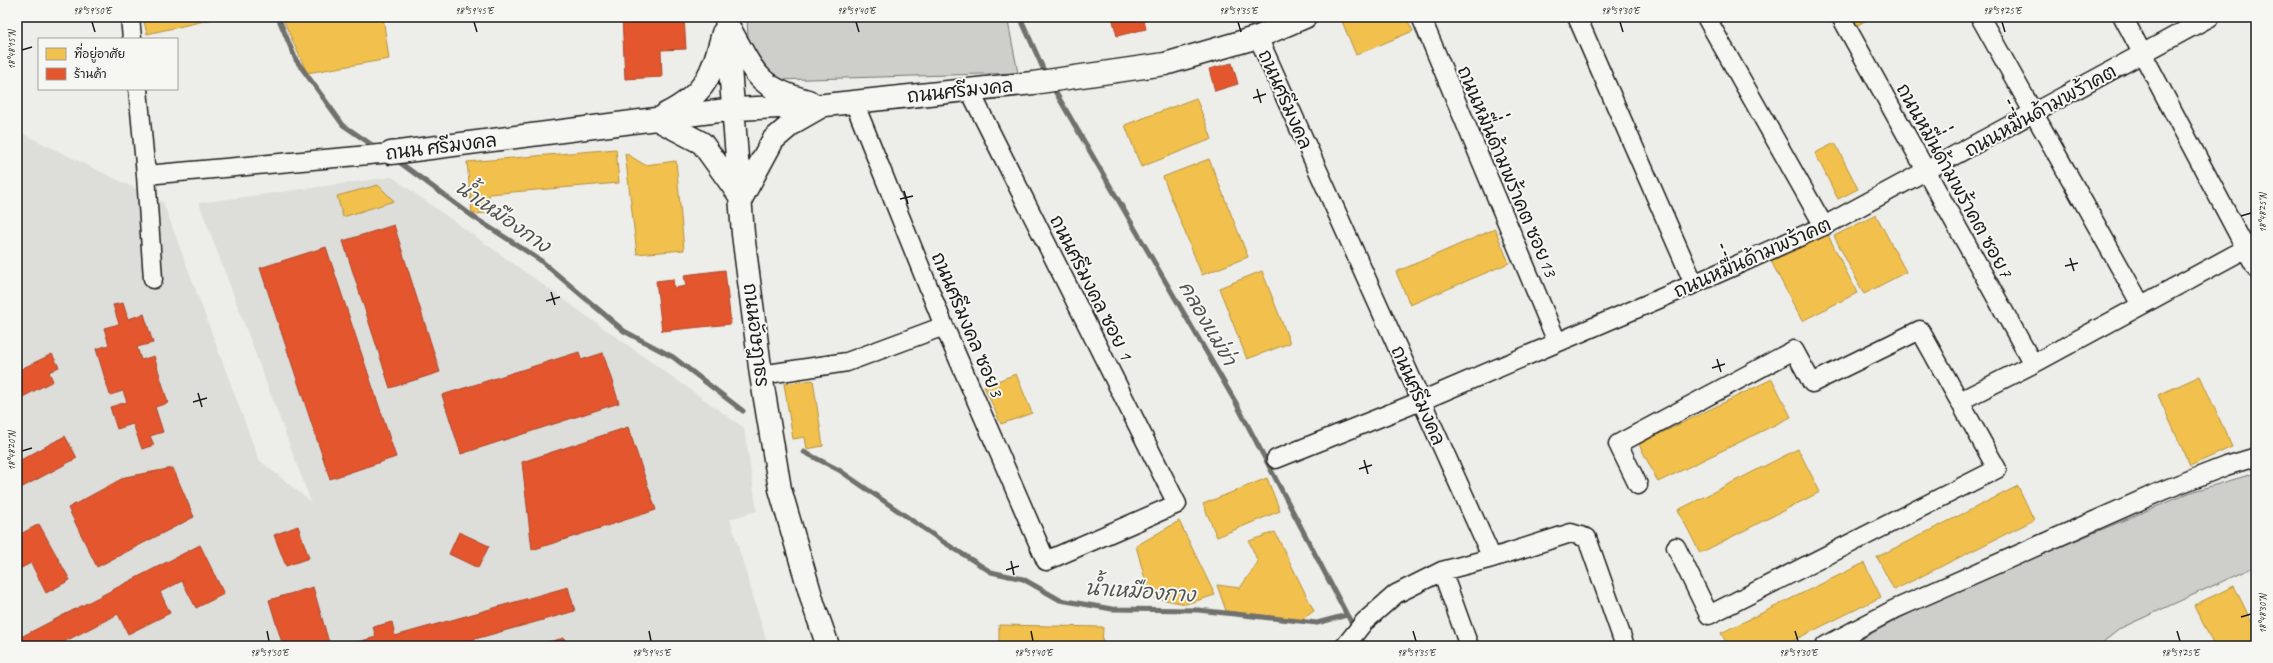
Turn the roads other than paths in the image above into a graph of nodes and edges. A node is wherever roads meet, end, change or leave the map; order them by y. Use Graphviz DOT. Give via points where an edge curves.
graph roads {
  1 [pos="130,17"];
  2 [pos="1305,17"];
  3 [pos="1421,17"];
  4 [pos="1577,17"];
  5 [pos="1706,17"];
  6 [pos="1841,17"];
  7 [pos="1980,17"];
  8 [pos="2123,17"];
  9 [pos="2210,17"];
  10 [pos="726,19"];
  11 [pos="1258,37"];
  12 [pos="132,38"];
  13 [pos="2144,53"];
  14 [pos="969,89"];
  15 [pos="138,90"];
  16 [pos="854,102"];
  17 [pos="825,105"];
  18 [pos="734,109"];
  19 [pos="2035,113"];
  20 [pos="656,119"];
  21 [pos="391,153"];
  22 [pos="1927,171"];
  23 [pos="146,175"];
  24 [pos="741,199"];
  25 [pos="1824,226"];
  26 [pos="2251,246"];
  27 [pos="2256,268"];
  28 [pos="152,279"];
  29 [pos="1694,284"];
  30 [pos="2141,305"];
  31 [pos="944,326"];
  32 [pos="1557,342"];
  33 [pos="2033,364"];
  34 [pos="761,375"];
  35 [pos="1960,400"];
  36 [pos="1421,401"];
  37 [pos="2256,457"];
  38 [pos="1276,458"];
  39 [pos="1638,485"];
  40 [pos="1676,547"];
  41 [pos="1492,558"];
  42 [pos="1046,561"];
  43 [pos="1442,571"];
  44 [pos="1346,644"];
  45 [pos="828,646"];
  46 [pos="1469,646"];
  47 [pos="1625,646"];
  48 [pos="1825,646"];
  1 -- 12 [label="street"];
  2 -- 11 [label="street"];
  3 -- 32 [label="street, ถนนหมื่่นด้ามพร้าคต ซอย13"];
  4 -- 29 [label="street"];
  5 -- 25 [label="street"];
  6 -- 22 [label="street, ถนนหมื่่นด้ามพร้าคต ซอย7"];
  7 -- 19 [label="street"];
  8 -- 13 [label="street"];
  9 -- 13 [label="street, ถนนหมื่่นด้ามพร้าคต"];
  10 -- 17 [label="street" via="749,66 759,78 772,89"];
  10 -- 18 [label="street, ถนนอัษฎาธร"];
  10 -- 20 [label="street" via="717,56 702,88 687,103"];
  11 -- 14 [label="street, ถนนศรีมงคล" via="1165,64 1033,83"];
  11 -- 36 [label="street, ถนนศรีมงคล"];
  13 -- 19 [label="street, ถนนหมื่่นด้ามพร้าคต"];
  13 -- 26 [label="street"];
  14 -- 16 [label="street, ถนนศรีมงคล"];
  14 -- 42 [label="street, ถนนศรีมงคล ซอย 1" via="1177,504"];
  15 -- 23 [label="street"];
  16 -- 17 [label="street, ถนนศรีมงคล"];
  16 -- 31 [label="street, ถนนศรีมงคล ซอย3"];
  17 -- 18 [label="street, ถนนศรีมงคล"];
  17 -- 24 [label="street" via="794,122 773,140"];
  18 -- 20 [label="street, ถนน ศรีมงคล"];
  18 -- 24 [label="street, ถนนอัษฎาธร"];
  19 -- 22 [label="street, ถนนหมื่่นด้ามพร้าคต"];
  19 -- 30 [label="street"];
  20 -- 21 [label="street, ถนน ศรีมงคล"];
  20 -- 24 [label="street" via="702,144"];
  21 -- 23 [label="street, ถนน ศรีมงคล"];
  22 -- 25 [label="street, ถนนหมื่่นด้ามพร้าคต"];
  22 -- 33 [label="street, ถนนหมื่่นด้ามพร้าคต ซอย7"];
  23 -- 28 [label="street"];
  24 -- 34 [label="street, ถนนอัษฎาธร"];
  25 -- 29 [label="street, ถนนหมื่่นด้ามพร้าคต"];
  26 -- 27 [label="street"];
  26 -- 30 [label="street"];
  29 -- 32 [label="street, ถนนหมื่่นด้ามพร้าคต"];
  30 -- 33 [label="street"];
  31 -- 34 [label="street" via="847,362"];
  31 -- 42 [label="street, ถนนศรีมงคล ซอย3"];
  32 -- 36 [label="street, ถนนหมื่่นด้ามพร้าคต"];
  33 -- 35 [label="street"];
  34 -- 45 [label="street, ถนนอัษฎาธร" via="780,489 807,585"];
  35 -- 39 [label="street" via="1920,330 1812,383 1794,350 1618,444"];
  35 -- 40 [label="street" via="1997,469 1709,614"];
  36 -- 38 [label="street, ถนนหมื่่นด้ามพร้าคต"];
  36 -- 41 [label="street, ถนนศรีมงคล"];
  37 -- 48 [label="street" via="2142,499 1895,609"];
  41 -- 43 [label="street"];
  41 -- 47 [label="street" via="1571,533 1587,538"];
  43 -- 44 [label="street" via="1396,594 1364,622"];
  43 -- 46 [label="street"];
}
